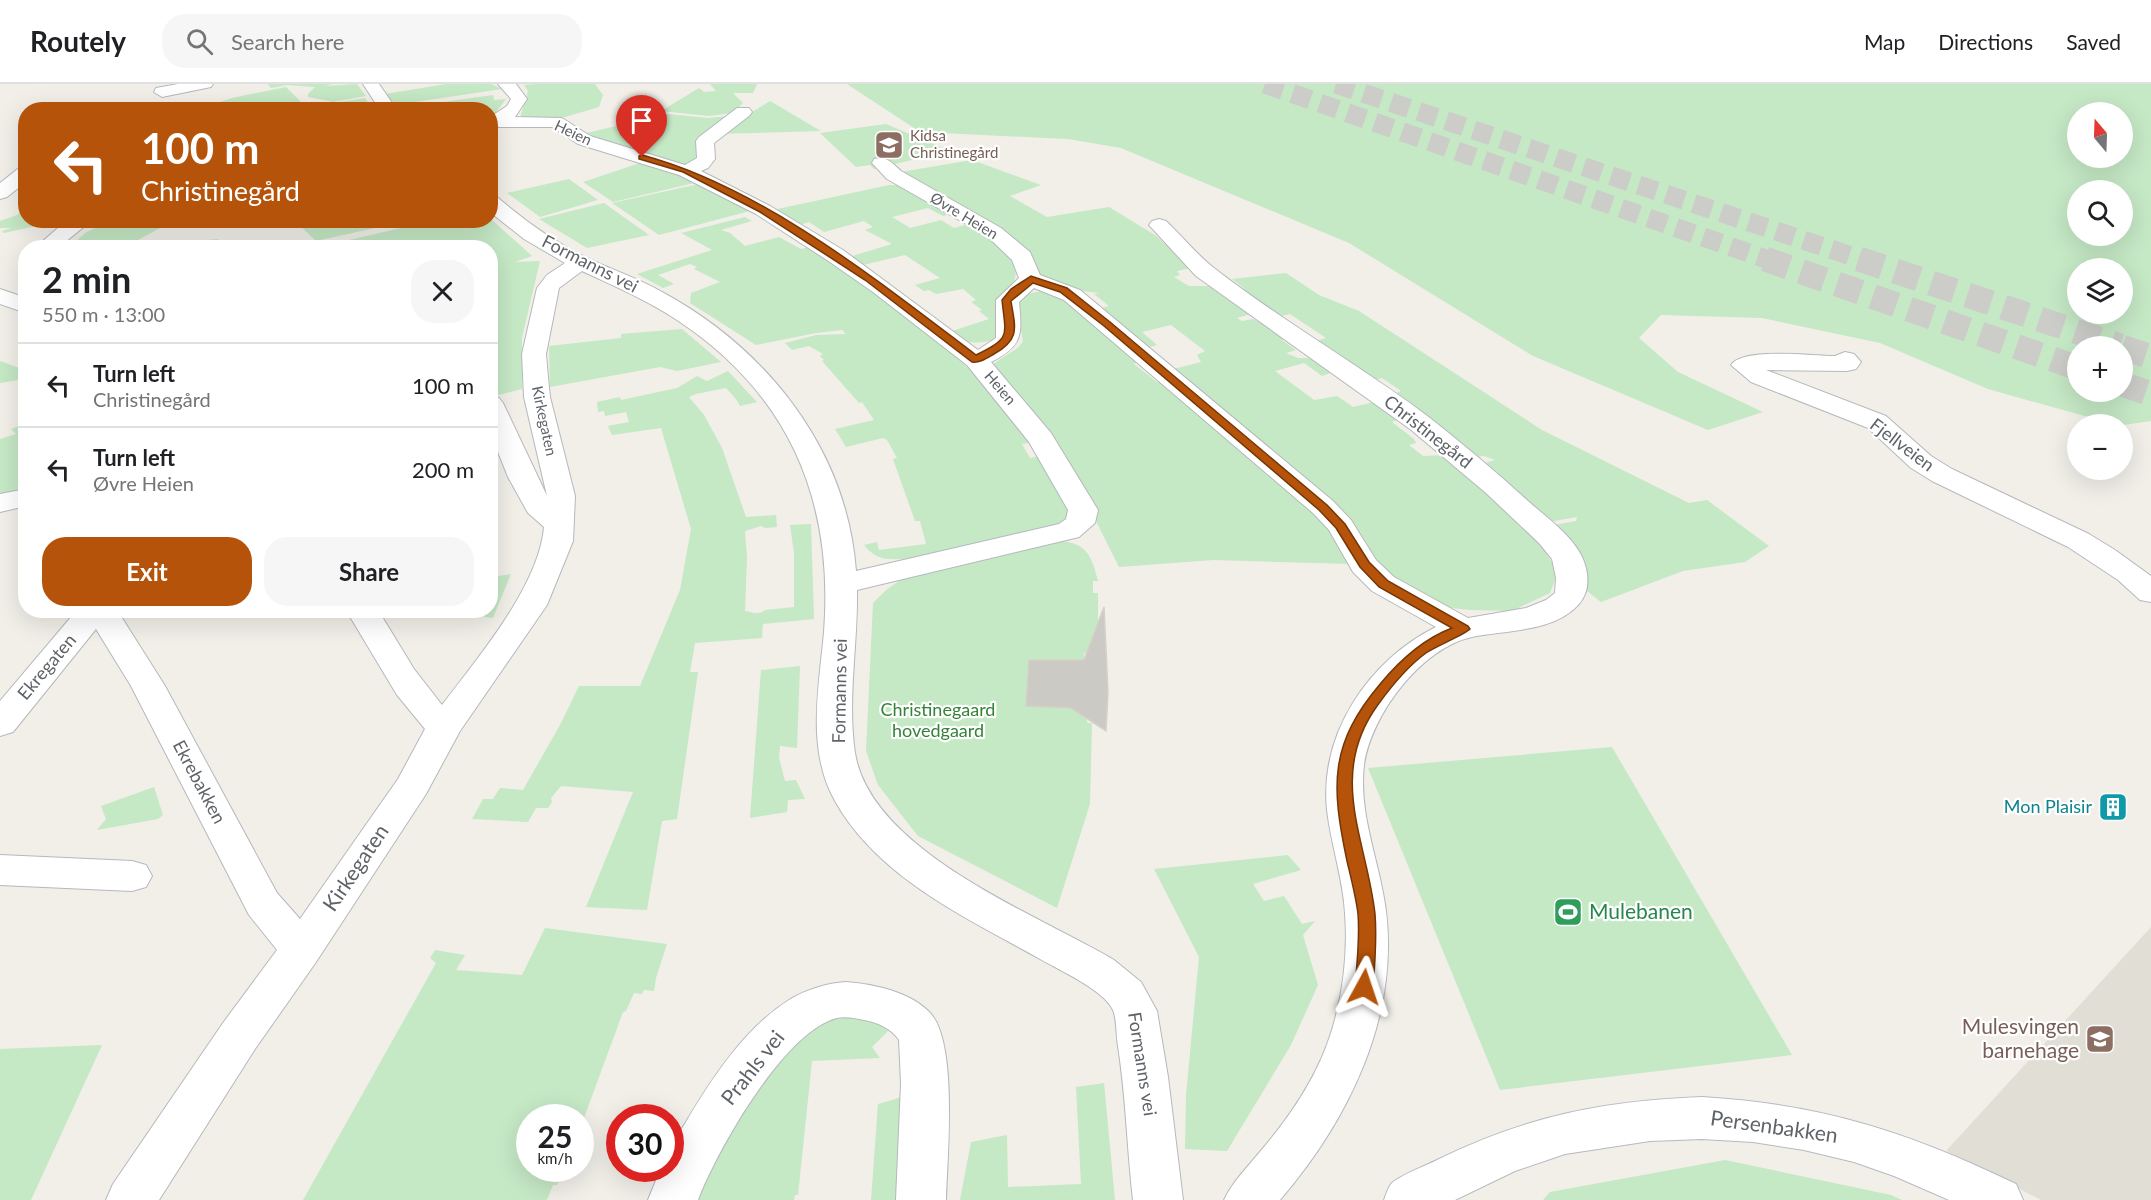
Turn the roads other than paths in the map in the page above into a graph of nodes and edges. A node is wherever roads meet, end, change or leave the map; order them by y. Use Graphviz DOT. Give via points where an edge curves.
graph roads {
  1 [pos="205,84"];
  2 [pos="371,84"];
  3 [pos="506,84"];
  4 [pos="163,88"];
  5 [pos="155,102"];
  6 [pos="383,102"];
  7 [pos="743,112"];
  8 [pos="498,119"];
  9 [pos="498,122"];
  10 [pos="881,163"];
  11 [pos="686,171"];
  12 [pos="18,178"];
  13 [pos="0,193"];
  14 [pos="498,208"];
  15 [pos="1159,225"];
  16 [pos="68,228"];
  17 [pos="54,240"];
  18 [pos="579,262"];
  19 [pos="1031,279"];
  20 [pos="1845,359"];
  21 [pos="976,360"];
  22 [pos="498,420"];
  23 [pos="18,499"];
  24 [pos="0,503"];
  25 [pos="559,525"];
  26 [pos="841,584"];
  27 [pos="2151,592"];
  28 [pos="88,618"];
  29 [pos="106,618"];
  30 [pos="367,618"];
  31 [pos="1463,629"];
  32 [pos="0,724"];
  33 [pos="444,727"];
  34 [pos="0,870"];
  35 [pos="132,876"];
  36 [pos="301,950"];
  37 [pos="1424,1197"];
  38 [pos="131,1200"];
  39 [pos="673,1200"];
  40 [pos="921,1200"];
  41 [pos="1158,1200"];
  42 [pos="1249,1200"];
  43 [pos="1998,1200"];
  1 -- 4 [label="street"];
  2 -- 6 [label="street"];
  3 -- 8 [label="street" via="519,99 514,109"];
  4 -- 5 [label="street"];
  7 -- 11 [label="street" via="705,141 706,159"];
  9 -- 11 [label="street, Heien" via="556,122 584,140"];
  10 -- 19 [label="street, Øvre Heien" via="894,175 994,232 1022,257"];
  11 -- 21 [label="street, Heien" via="762,210 835,255"];
  12 -- 13 [label="street"];
  14 -- 18 [label="street, Formanns vei" via="526,232"];
  15 -- 31 [label="street, Christinegård" via="1204,271 1448,446 1528,517 1567,558 1572,578 1570,595 1556,608"];
  16 -- 17 [label="street"];
  18 -- 25 [label="street, Kirkegaten" via="574,269 552,280 548,288 534,354 537,397 561,496"];
  18 -- 26 [label="street, Formanns vei" via="624,281 694,321 734,352 766,384 793,421 819,472 840,552"];
  19 -- 21 [label="street" via="1006,300 1011,334 1004,345"];
  19 -- 31 [label="street" via="1072,295 1323,507 1341,526 1364,565 1383,584"];
  20 -- 27 [label="street, Fjellveien" via="1847,364 1743,365 1760,377 1877,422 1921,462 2101,553"];
  21 -- 26 [label="street, Heien" via="1022,413 1055,461 1083,510 1080,523 1054,536"];
  22 -- 25 [label="street, Kirkegaten" via="538,507"];
  23 -- 24 [label="street"];
  25 -- 33 [label="street, Kirkegaten" via="558,541 531,605"];
  26 -- 41 [label="street, Formanns vei" via="835,731 850,795 883,837 911,861 1082,963 1116,986 1133,1004 1150,1109"];
  28 -- 32 [label="street, Ekregaten"];
  29 -- 36 [label="street, Ekrebakken" via="148,686 263,904"];
  30 -- 33 [label="street" via="407,686"];
  31 -- 42 [label="street, Christinegård" via="1420,651 1398,671 1354,733 1344,765 1345,798 1366,912 1368,944 1355,1030 1313,1122"];
  33 -- 36 [label="street, Kirkegaten" via="413,784"];
  34 -- 35 [label="street"];
  36 -- 38 [label="street, Kirkegaten"];
  37 -- 43 [label="street, Persenbakken" via="1494,1158 1556,1135 1636,1120 1691,1116 1795,1126 1849,1138 1915,1160"];
  39 -- 40 [label="street, Prahls vei" via="701,1141 733,1089 783,1029 829,1002 859,1000 891,1009 917,1029 922,1046 924,1096"];
}
